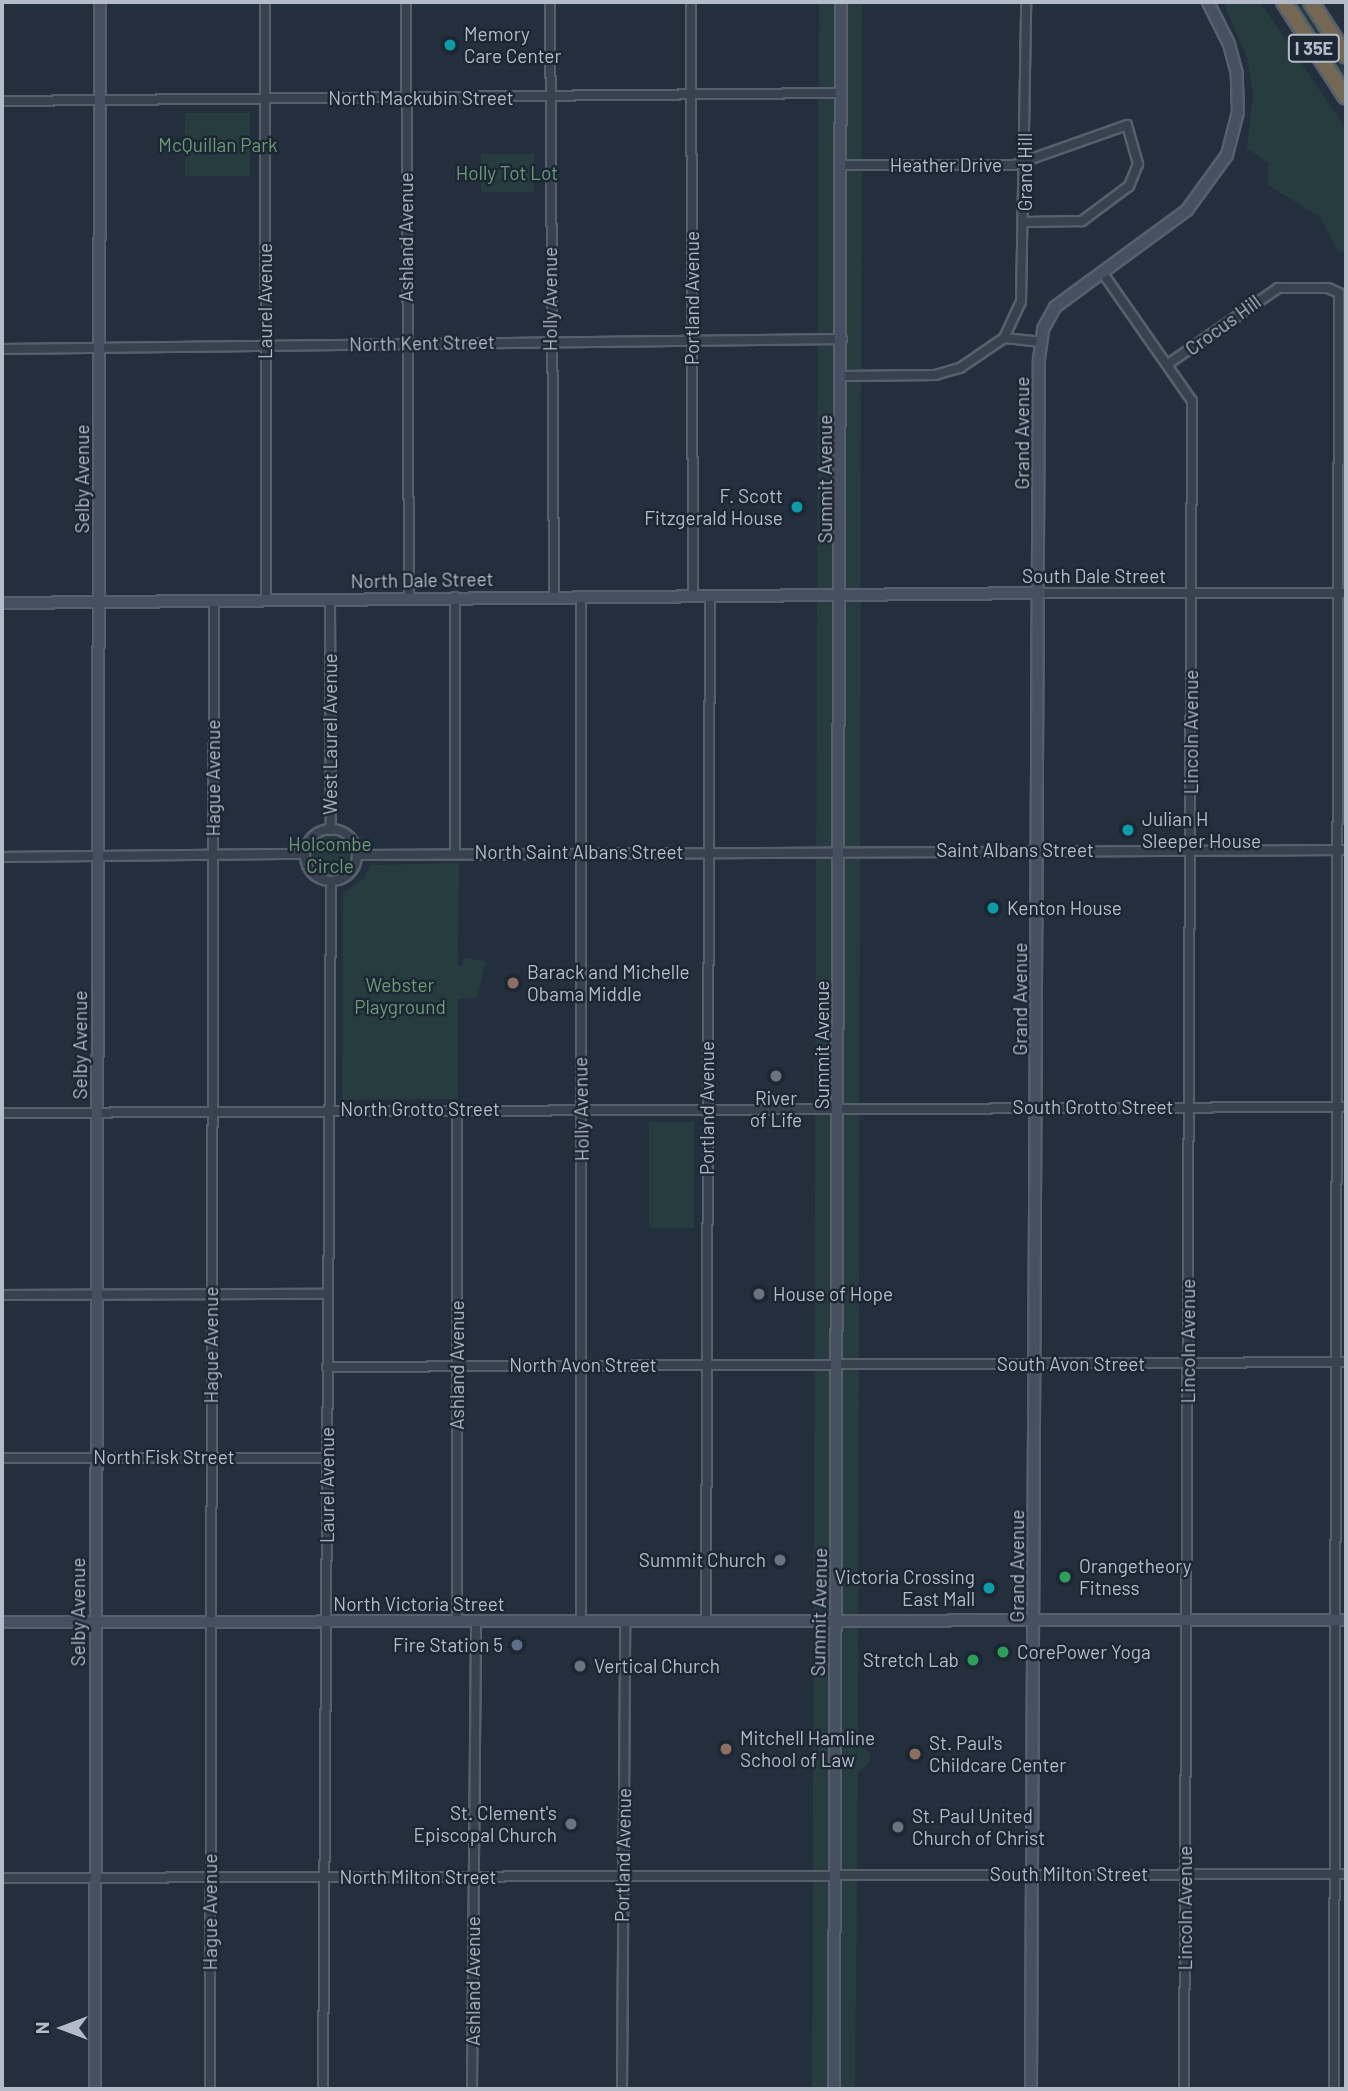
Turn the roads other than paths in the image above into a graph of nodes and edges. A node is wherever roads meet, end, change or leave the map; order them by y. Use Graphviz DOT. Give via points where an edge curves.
graph roads {
  1 [pos="100,2"];
  2 [pos="265,2"];
  3 [pos="406,2"];
  4 [pos="550,2"];
  5 [pos="691,2"];
  6 [pos="841,2"];
  7 [pos="1026,2"];
  8 [pos="1208,2"];
  9 [pos="1284,2"];
  10 [pos="1311,2"];
  11 [pos="1346,56"];
  12 [pos="841,93"];
  13 [pos="691,95"];
  14 [pos="1346,96"];
  15 [pos="406,97"];
  16 [pos="550,97"];
  17 [pos="265,99"];
  18 [pos="100,100"];
  19 [pos="2,101"];
  20 [pos="1025,162"];
  21 [pos="841,165"];
  22 [pos="1025,222"];
  23 [pos="1102,272"];
  24 [pos="1004,338"];
  25 [pos="842,339"];
  26 [pos="692,340"];
  27 [pos="549,341"];
  28 [pos="1040,342"];
  29 [pos="265,344"];
  30 [pos="405,344"];
  31 [pos="100,347"];
  32 [pos="2,349"];
  33 [pos="1168,365"];
  34 [pos="842,376"];
  35 [pos="1343,519"];
  36 [pos="1040,593"];
  37 [pos="1191,593"];
  38 [pos="1344,593"];
  39 [pos="842,594"];
  40 [pos="693,595"];
  41 [pos="709,595"];
  42 [pos="554,596"];
  43 [pos="581,596"];
  44 [pos="455,597"];
  45 [pos="409,598"];
  46 [pos="266,599"];
  47 [pos="330,599"];
  48 [pos="214,600"];
  49 [pos="99,601"];
  50 [pos="2,603"];
  51 [pos="331,830"];
  52 [pos="841,850"];
  53 [pos="1038,850"];
  54 [pos="1343,850"];
  55 [pos="1190,851"];
  56 [pos="582,852"];
  57 [pos="708,852"];
  58 [pos="455,853"];
  59 [pos="304,854"];
  60 [pos="358,855"];
  61 [pos="213,856"];
  62 [pos="2,857"];
  63 [pos="98,857"];
  64 [pos="331,882"];
  65 [pos="707,1107"];
  66 [pos="839,1107"];
  67 [pos="1037,1107"];
  68 [pos="1189,1107"];
  69 [pos="1343,1107"];
  70 [pos="581,1108"];
  71 [pos="457,1109"];
  72 [pos="328,1110"];
  73 [pos="212,1111"];
  74 [pos="2,1113"];
  75 [pos="98,1113"];
  76 [pos="212,1294"];
  77 [pos="327,1294"];
  78 [pos="2,1295"];
  79 [pos="97,1295"];
  80 [pos="1342,1362"];
  81 [pos="1035,1363"];
  82 [pos="1188,1363"];
  83 [pos="708,1364"];
  84 [pos="839,1364"];
  85 [pos="582,1365"];
  86 [pos="457,1366"];
  87 [pos="327,1367"];
  88 [pos="96,1457"];
  89 [pos="211,1457"];
  90 [pos="2,1458"];
  91 [pos="327,1458"];
  92 [pos="1034,1619"];
  93 [pos="1187,1619"];
  94 [pos="706,1620"];
  95 [pos="836,1620"];
  96 [pos="1341,1620"];
  97 [pos="96,1621"];
  98 [pos="326,1621"];
  99 [pos="457,1621"];
  100 [pos="476,1621"];
  101 [pos="581,1621"];
  102 [pos="625,1621"];
  103 [pos="2,1622"];
  104 [pos="211,1622"];
  105 [pos="1334,1874"];
  106 [pos="1346,1874"];
  107 [pos="834,1875"];
  108 [pos="1032,1875"];
  109 [pos="1185,1875"];
  110 [pos="324,1877"];
  111 [pos="474,1877"];
  112 [pos="623,1877"];
  113 [pos="2,1878"];
  114 [pos="95,1878"];
  115 [pos="211,1878"];
  116 [pos="95,2089"];
  117 [pos="210,2089"];
  118 [pos="323,2089"];
  119 [pos="472,2089"];
  120 [pos="622,2089"];
  121 [pos="834,2089"];
  122 [pos="1031,2089"];
  123 [pos="1184,2089"];
  124 [pos="1334,2089"];
  1 -- 18 [label="street, Selby Avenue"];
  2 -- 17 [label="street, Laurel Avenue"];
  3 -- 15 [label="street, Ashland Avenue"];
  4 -- 16 [label="street, Holly Avenue"];
  5 -- 13 [label="street, Portland Avenue"];
  6 -- 12 [label="street, Summit Avenue"];
  7 -- 20 [label="street, Grand Hill"];
  8 -- 23 [label="street, Grand Avenue" via="1229,44 1237,74 1236,127 1227,155 1187,210"];
  9 -- 14 [label="highway, I 35E"];
  10 -- 11 [label="highway, I 35E"];
  12 -- 13 [label="street, North Mackubin Street"];
  12 -- 21 [label="street, Summit Avenue"];
  13 -- 16 [label="street, North Mackubin Street"];
  13 -- 26 [label="street, Portland Avenue"];
  15 -- 16 [label="street, North Mackubin Street"];
  15 -- 17 [label="street, North Mackubin Street"];
  15 -- 30 [label="street, Ashland Avenue"];
  16 -- 27 [label="street, Holly Avenue"];
  17 -- 18 [label="street, North Mackubin Street"];
  17 -- 29 [label="street, Laurel Avenue"];
  18 -- 19 [label="street, North Mackubin Street"];
  18 -- 31 [label="street, Selby Avenue"];
  20 -- 21 [label="street, Heather Drive"];
  20 -- 22 [label="street, Grand Hill"];
  20 -- 22 [label="street, Heather Drive" via="1127,125 1138,164 1129,186 1082,221"];
  21 -- 25 [label="street, Summit Avenue"];
  22 -- 24 [label="street, Grand Hill" via="1024,294"];
  23 -- 28 [label="street, Grand Avenue" via="1055,307"];
  23 -- 33 [label="street, Lincoln Avenue"];
  24 -- 28 [label="street"];
  24 -- 34 [label="street" via="952,371"];
  25 -- 26 [label="street, North Kent Street"];
  25 -- 34 [label="street, Summit Avenue"];
  26 -- 27 [label="street, North Kent Street"];
  26 -- 40 [label="street, Portland Avenue"];
  27 -- 30 [label="street, North Kent Street"];
  27 -- 42 [label="street, Holly Avenue"];
  28 -- 36 [label="street, Grand Avenue"];
  29 -- 30 [label="street, North Kent Street"];
  29 -- 31 [label="street, North Kent Street"];
  29 -- 46 [label="street, Laurel Avenue"];
  30 -- 45 [label="street, Ashland Avenue"];
  31 -- 32 [label="street, North Kent Street"];
  31 -- 49 [label="street, Selby Avenue"];
  33 -- 35 [label="street, Crocus Hill" via="1278,288 1336,290 1340,297"];
  33 -- 37 [label="street, Lincoln Avenue" via="1192,401"];
  34 -- 39 [label="street, Summit Avenue"];
  35 -- 38 [label="street"];
  36 -- 37 [label="street, South Dale Street"];
  36 -- 39 [label="street, South Dale Street"];
  36 -- 53 [label="street, Grand Avenue"];
  37 -- 38 [label="street, South Dale Street"];
  37 -- 55 [label="street, Lincoln Avenue"];
  38 -- 54 [label="street"];
  39 -- 41 [label="street, North Dale Street"];
  39 -- 52 [label="street, Summit Avenue"];
  40 -- 41 [label="street, North Dale Street"];
  40 -- 43 [label="street, North Dale Street"];
  41 -- 57 [label="street, Portland Avenue"];
  42 -- 43 [label="street, North Dale Street"];
  42 -- 44 [label="street, North Dale Street"];
  43 -- 56 [label="street, Holly Avenue"];
  44 -- 45 [label="street, North Dale Street"];
  44 -- 58 [label="street"];
  45 -- 47 [label="street, North Dale Street"];
  46 -- 47 [label="street, North Dale Street"];
  46 -- 48 [label="street, North Dale Street"];
  47 -- 51 [label="street, West Laurel Avenue"];
  48 -- 49 [label="street, North Dale Street"];
  48 -- 61 [label="street, Hague Avenue"];
  49 -- 50 [label="street, North Dale Street"];
  49 -- 63 [label="street, Selby Avenue"];
  51 -- 59 [label="street, West Laurel Avenue" via="311,838"];
  51 -- 60 [label="street" via="348,835"];
  52 -- 53 [label="street, Saint Albans Street"];
  52 -- 57 [label="street, North Saint Albans Street"];
  52 -- 66 [label="street, Summit Avenue"];
  53 -- 55 [label="street, Saint Albans Street"];
  53 -- 67 [label="street, Grand Avenue"];
  54 -- 55 [label="street, Saint Albans Street"];
  54 -- 69 [label="street"];
  55 -- 68 [label="street, Lincoln Avenue"];
  56 -- 57 [label="street, North Saint Albans Street"];
  56 -- 58 [label="street, North Saint Albans Street"];
  56 -- 70 [label="street, Holly Avenue"];
  57 -- 65 [label="street, Portland Avenue"];
  58 -- 60 [label="street, North Saint Albans Street"];
  59 -- 61 [label="street"];
  59 -- 64 [label="street" via="312,873"];
  60 -- 64 [label="street" via="352,871"];
  61 -- 63 [label="street"];
  61 -- 73 [label="street, Hague Avenue"];
  62 -- 63 [label="street"];
  63 -- 75 [label="street, Selby Avenue"];
  64 -- 72 [label="street, Laurel Avenue"];
  65 -- 66 [label="street, North Grotto Street"];
  65 -- 70 [label="street, North Grotto Street"];
  65 -- 83 [label="street, Portland Avenue"];
  66 -- 67 [label="street, South Grotto Street"];
  66 -- 84 [label="street, Summit Avenue"];
  67 -- 68 [label="street, South Grotto Street"];
  67 -- 81 [label="street, Grand Avenue"];
  68 -- 69 [label="street, South Grotto Street"];
  68 -- 82 [label="street, Lincoln Avenue"];
  69 -- 80 [label="street"];
  70 -- 71 [label="street, North Grotto Street"];
  70 -- 85 [label="street, Holly Avenue"];
  71 -- 72 [label="street, North Grotto Street"];
  71 -- 86 [label="street, Ashland Avenue"];
  72 -- 73 [label="street, North Grotto Street"];
  72 -- 77 [label="street, Laurel Avenue"];
  73 -- 75 [label="street, North Grotto Street"];
  73 -- 76 [label="street, Hague Avenue"];
  74 -- 75 [label="street, North Grotto Street"];
  75 -- 79 [label="street, Selby Avenue"];
  76 -- 77 [label="street"];
  76 -- 79 [label="street"];
  76 -- 89 [label="street, Hague Avenue"];
  77 -- 87 [label="street, Laurel Avenue"];
  78 -- 79 [label="street"];
  79 -- 88 [label="street, Selby Avenue"];
  80 -- 82 [label="street, South Avon Street"];
  80 -- 96 [label="street"];
  81 -- 82 [label="street, South Avon Street"];
  81 -- 84 [label="street, South Avon Street"];
  81 -- 92 [label="street, Grand Avenue"];
  82 -- 93 [label="street, Lincoln Avenue"];
  83 -- 84 [label="street, North Avon Street"];
  83 -- 85 [label="street, North Avon Street"];
  83 -- 94 [label="street, Portland Avenue"];
  84 -- 95 [label="street, Summit Avenue"];
  85 -- 86 [label="street, North Avon Street"];
  85 -- 101 [label="street, Holly Avenue"];
  86 -- 87 [label="street, North Avon Street"];
  86 -- 99 [label="street, Ashland Avenue"];
  87 -- 91 [label="street, Laurel Avenue"];
  88 -- 89 [label="street, North Fisk Street"];
  88 -- 90 [label="street, North Fisk Street"];
  88 -- 97 [label="street, Selby Avenue"];
  89 -- 91 [label="street, North Fisk Street"];
  89 -- 104 [label="street, Hague Avenue"];
  91 -- 98 [label="street, Laurel Avenue"];
  92 -- 93 [label="street, North Victoria Street"];
  92 -- 95 [label="street, North Victoria Street"];
  92 -- 108 [label="street, Grand Avenue"];
  93 -- 96 [label="street, North Victoria Street"];
  93 -- 109 [label="street, Lincoln Avenue"];
  94 -- 95 [label="street, North Victoria Street"];
  94 -- 102 [label="street, North Victoria Street"];
  95 -- 107 [label="street, Summit Avenue"];
  96 -- 105 [label="street"];
  97 -- 103 [label="street, North Victoria Street"];
  97 -- 104 [label="street, North Victoria Street"];
  97 -- 114 [label="street, Selby Avenue"];
  98 -- 99 [label="street, North Victoria Street"];
  98 -- 104 [label="street, North Victoria Street"];
  98 -- 110 [label="street, Laurel Avenue"];
  99 -- 100 [label="street, North Victoria Street"];
  100 -- 101 [label="street, North Victoria Street"];
  100 -- 111 [label="street, Ashland Avenue"];
  101 -- 102 [label="street, North Victoria Street"];
  102 -- 112 [label="street, Portland Avenue"];
  104 -- 115 [label="street, Hague Avenue"];
  105 -- 106 [label="street, South Milton Street"];
  105 -- 109 [label="street, South Milton Street"];
  105 -- 124 [label="street"];
  107 -- 108 [label="street, South Milton Street"];
  107 -- 112 [label="street, North Milton Street"];
  107 -- 121 [label="street, Summit Avenue"];
  108 -- 109 [label="street, South Milton Street"];
  108 -- 122 [label="street, Grand Avenue"];
  109 -- 123 [label="street, Lincoln Avenue"];
  110 -- 111 [label="street, North Milton Street"];
  110 -- 115 [label="street, North Milton Street"];
  110 -- 118 [label="street, Laurel Avenue"];
  111 -- 112 [label="street, North Milton Street"];
  111 -- 119 [label="street, Ashland Avenue"];
  112 -- 120 [label="street, Portland Avenue"];
  113 -- 114 [label="street, North Milton Street"];
  114 -- 115 [label="street, North Milton Street"];
  114 -- 116 [label="street, Selby Avenue"];
  115 -- 117 [label="street, Hague Avenue"];
}
